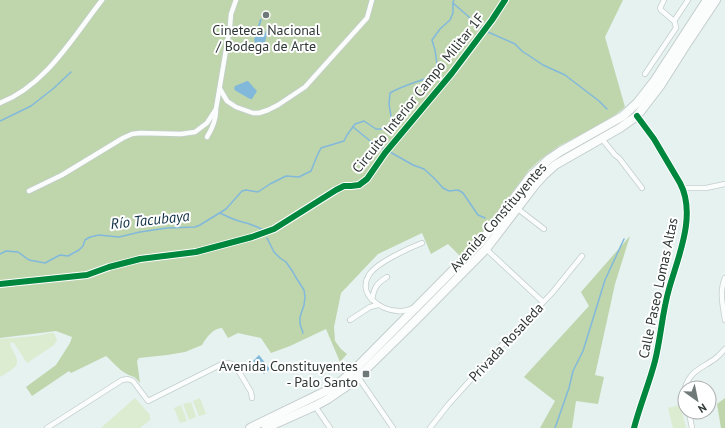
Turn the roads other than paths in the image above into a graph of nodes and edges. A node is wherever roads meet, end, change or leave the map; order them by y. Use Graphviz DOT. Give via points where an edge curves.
graph roads {
  1 [pos="102,0"];
  2 [pos="236,0"];
  3 [pos="372,0"];
  4 [pos="505,0"];
  5 [pos="664,0"];
  6 [pos="688,0"];
  7 [pos="707,0"];
  8 [pos="716,0"];
  9 [pos="674,21"];
  10 [pos="645,74"];
  11 [pos="220,89"];
  12 [pos="0,103"];
  13 [pos="216,108"];
  14 [pos="637,116"];
  15 [pos="207,137"];
  16 [pos="602,139"];
  17 [pos="725,184"];
  18 [pos="642,188"];
  19 [pos="683,188"];
  20 [pos="29,191"];
  21 [pos="518,208"];
  22 [pos="544,229"];
  23 [pos="422,243"];
  24 [pos="486,249"];
  25 [pos="582,256"];
  26 [pos="386,277"];
  27 [pos="725,278"];
  28 [pos="0,284"];
  29 [pos="372,300"];
  30 [pos="543,302"];
  31 [pos="378,305"];
  32 [pos="416,307"];
  33 [pos="394,311"];
  34 [pos="350,320"];
  35 [pos="725,320"];
  36 [pos="400,324"];
  37 [pos="725,349"];
  38 [pos="358,377"];
  39 [pos="688,380"];
  40 [pos="252,398"];
  41 [pos="315,406"];
  42 [pos="47,428"];
  43 [pos="250,428"];
  44 [pos="266,428"];
  45 [pos="330,428"];
  46 [pos="394,428"];
  47 [pos="430,428"];
  48 [pos="634,428"];
  1 -- 12 [label="street" via="47,71 28,88"];
  2 -- 11 [label="street" via="231,14"];
  3 -- 11 [label="street" via="367,18 305,87 278,106 253,113 227,101"];
  4 -- 28 [label="street, Circuito Interior Campo Militar 1F" via="452,73 385,152 367,179 359,185 344,186 274,229 252,237 196,252 140,259 87,275"];
  5 -- 9 [label="street" via="660,8"];
  6 -- 9 [label="street"];
  7 -- 32 [label="highway, Avenida Constituyentes" via="637,103 622,116 561,151 539,168 480,243"];
  8 -- 14 [label="highway, Avenida Constituyentes" via="660,86"];
  9 -- 10 [label="street" via="676,28"];
  11 -- 13 [label="street"];
  13 -- 15 [label="street" via="216,118"];
  13 -- 20 [label="street" via="207,123 195,132 132,134"];
  14 -- 16 [label="highway, Avenida Constituyentes"];
  14 -- 19 [label="street, Calle Paseo Lomas Altas"];
  16 -- 18 [label="street"];
  16 -- 21 [label="highway, Avenida Constituyentes" via="555,165"];
  17 -- 19 [label="street" via="706,188"];
  19 -- 48 [label="street, Calle Paseo Lomas Altas" via="687,206 686,228 663,313 655,360"];
  21 -- 22 [label="street"];
  21 -- 24 [label="highway, Avenida Constituyentes"];
  23 -- 29 [label="street" via="405,250 372,271 366,285"];
  24 -- 30 [label="street"];
  24 -- 38 [label="highway, Avenida Constituyentes"];
  25 -- 30 [label="street, Privada Rosaleda"];
  26 -- 29 [label="street" via="375,287"];
  27 -- 35 [label="street" via="722,299"];
  29 -- 31 [label="street"];
  30 -- 47 [label="street, Privada Rosaleda" via="499,348"];
  31 -- 33 [label="street"];
  31 -- 34 [label="street" via="370,307"];
  32 -- 33 [label="street"];
  32 -- 36 [label="highway, Avenida Constituyentes"];
  33 -- 36 [label="street" via="400,319"];
  36 -- 43 [label="highway, Avenida Constituyentes" via="339,383"];
  37 -- 39 [label="street" via="715,359 698,369"];
  38 -- 41 [label="highway, Avenida Constituyentes"];
  38 -- 46 [label="street"];
  40 -- 42 [label="street" via="234,365 222,364 148,401 133,382 122,380"];
  41 -- 44 [label="highway, Avenida Constituyentes"];
  41 -- 45 [label="street"];
}
